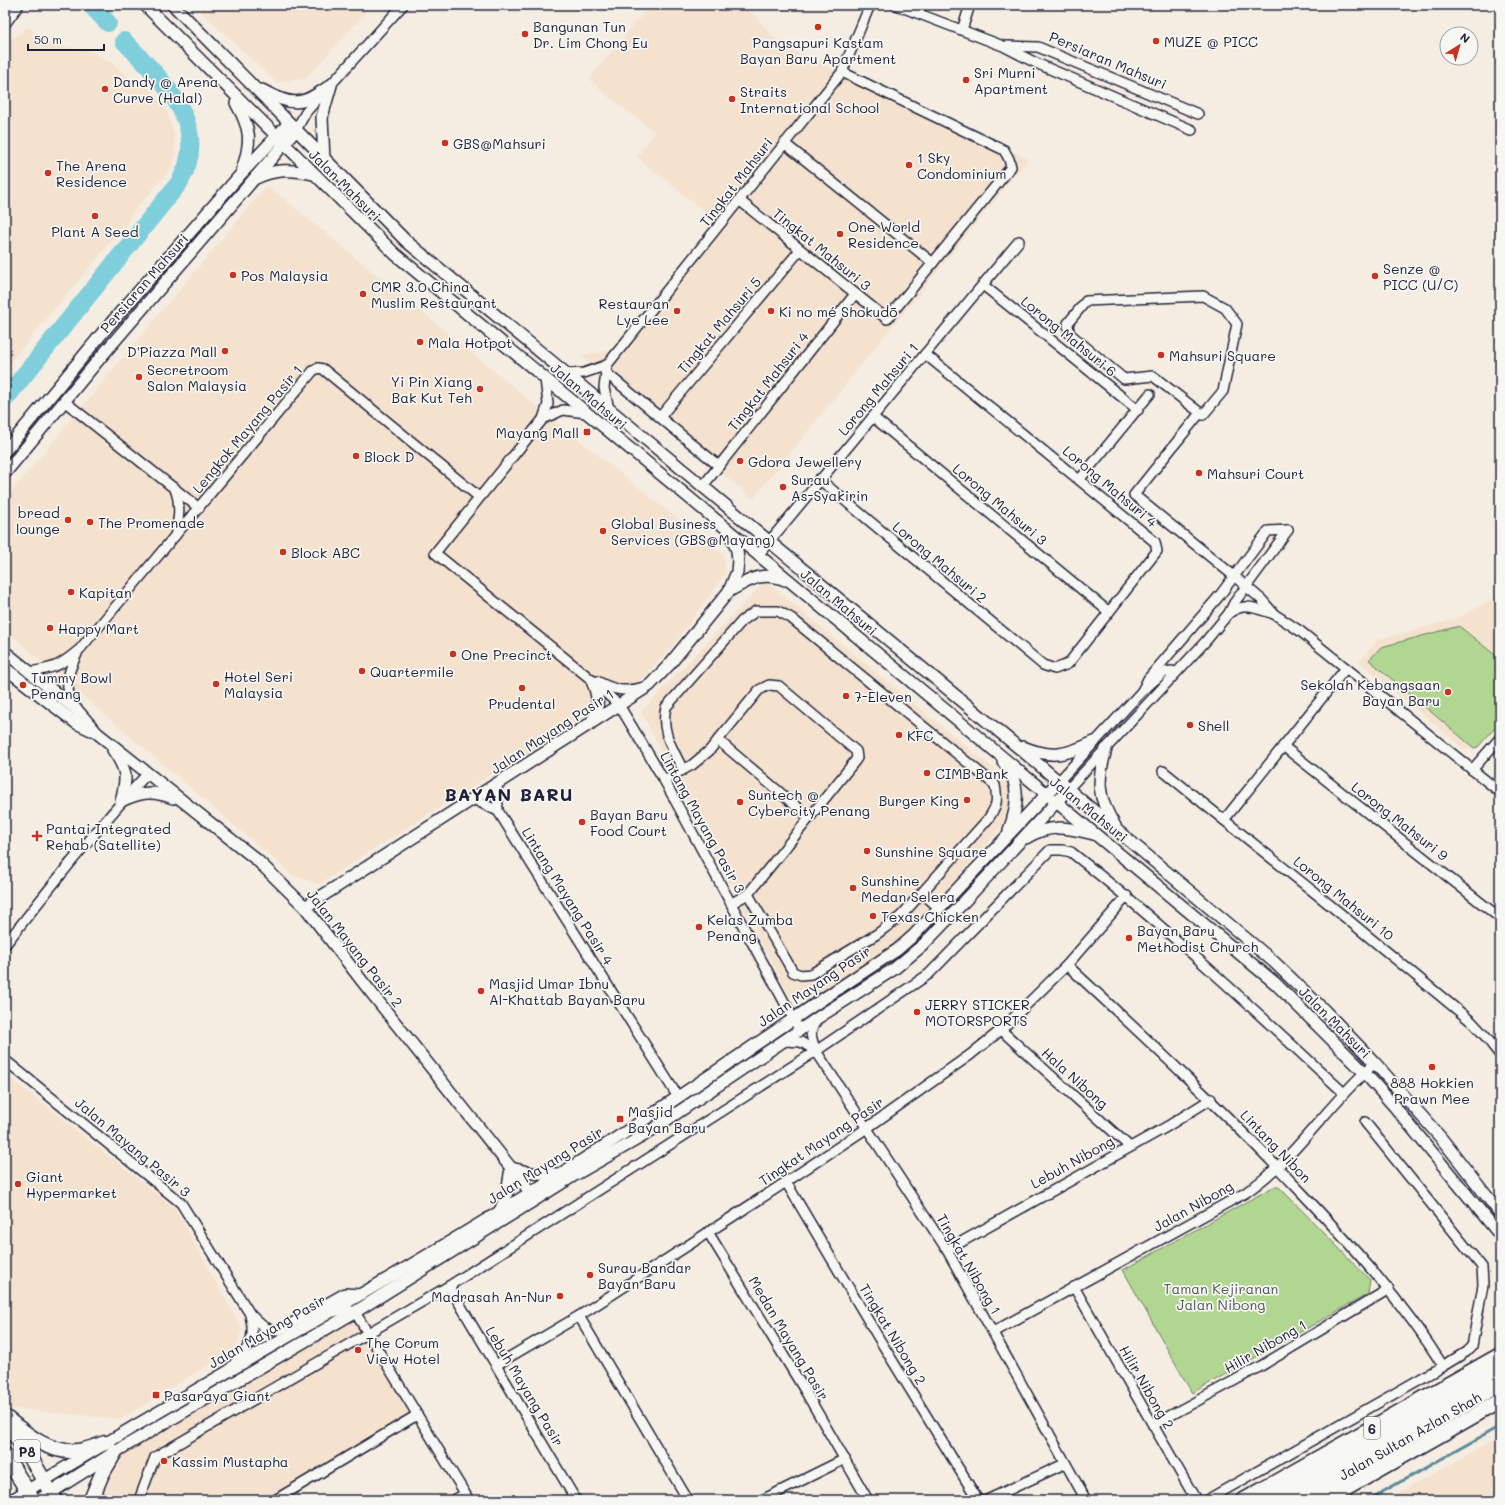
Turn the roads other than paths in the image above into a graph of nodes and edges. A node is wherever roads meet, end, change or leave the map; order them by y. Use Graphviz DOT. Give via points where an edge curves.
graph roads {
  1 [pos="19,5"];
  2 [pos="145,5"];
  3 [pos="173,5"];
  4 [pos="403,5"];
  5 [pos="870,5"];
  6 [pos="896,5"];
  7 [pos="970,5"];
  8 [pos="5,24"];
  9 [pos="962,30"];
  10 [pos="1003,46"];
  11 [pos="842,72"];
  12 [pos="252,84"];
  13 [pos="331,85"];
  14 [pos="230,91"];
  15 [pos="1198,114"];
  16 [pos="292,126"];
  17 [pos="1192,130"];
  18 [pos="275,136"];
  19 [pos="784,143"];
  20 [pos="284,145"];
  21 [pos="324,160"];
  22 [pos="241,174"];
  23 [pos="313,174"];
  24 [pos="254,179"];
  25 [pos="739,200"];
  26 [pos="1019,241"];
  27 [pos="800,250"];
  28 [pos="933,263"];
  29 [pos="983,285"];
  30 [pos="855,294"];
  31 [pos="925,354"];
  32 [pos="606,368"];
  33 [pos="568,374"];
  34 [pos="546,379"];
  35 [pos="1150,394"];
  36 [pos="64,401"];
  37 [pos="609,409"];
  38 [pos="1138,410"];
  39 [pos="586,413"];
  40 [pos="1200,413"];
  41 [pos="660,417"];
  42 [pos="873,417"];
  43 [pos="543,419"];
  44 [pos="5,451"];
  45 [pos="719,466"];
  46 [pos="5,473"];
  47 [pos="819,479"];
  48 [pos="1080,479"];
  49 [pos="703,486"];
  50 [pos="175,488"];
  51 [pos="479,498"];
  52 [pos="199,508"];
  53 [pos="728,530"];
  54 [pos="175,537"];
  55 [pos="770,541"];
  56 [pos="758,555"];
  57 [pos="1234,576"];
  58 [pos="791,582"];
  59 [pos="1246,587"];
  60 [pos="730,591"];
  61 [pos="1109,612"];
  62 [pos="1228,613"];
  63 [pos="1274,614"];
  64 [pos="80,649"];
  65 [pos="5,652"];
  66 [pos="1043,665"];
  67 [pos="5,668"];
  68 [pos="1346,668"];
  69 [pos="29,672"];
  70 [pos="1176,673"];
  71 [pos="590,679"];
  72 [pos="650,685"];
  73 [pos="1142,691"];
  74 [pos="619,705"];
  75 [pos="78,711"];
  76 [pos="590,724"];
  77 [pos="101,736"];
  78 [pos="1500,738"];
  79 [pos="718,740"];
  80 [pos="1094,742"];
  81 [pos="1013,743"];
  82 [pos="1283,746"];
  83 [pos="991,748"];
  84 [pos="1106,749"];
  85 [pos="684,770"];
  86 [pos="1472,770"];
  87 [pos="1162,771"];
  88 [pos="148,773"];
  89 [pos="664,780"];
  90 [pos="1059,781"];
  91 [pos="496,785"];
  92 [pos="1068,790"];
  93 [pos="1500,792"];
  94 [pos="1047,794"];
  95 [pos="473,799"];
  96 [pos="121,802"];
  97 [pos="1057,802"];
  98 [pos="185,803"];
  99 [pos="498,811"];
  100 [pos="810,818"];
  101 [pos="1224,820"];
  102 [pos="1097,834"];
  103 [pos="1121,835"];
  104 [pos="1007,836"];
  105 [pos="1016,845"];
  106 [pos="748,894"];
  107 [pos="922,894"];
  108 [pos="1127,896"];
  109 [pos="732,903"];
  110 [pos="305,906"];
  111 [pos="939,908"];
  112 [pos="1500,918"];
  113 [pos="5,945"];
  114 [pos="1067,965"];
  115 [pos="819,1017"];
  116 [pos="792,1018"];
  117 [pos="1001,1030"];
  118 [pos="800,1031"];
  119 [pos="785,1041"];
  120 [pos="816,1051"];
  121 [pos="1500,1055"];
  122 [pos="5,1060"];
  123 [pos="1375,1063"];
  124 [pos="1364,1072"];
  125 [pos="1344,1093"];
  126 [pos="678,1098"];
  127 [pos="1212,1100"];
  128 [pos="1365,1122"];
  129 [pos="868,1128"];
  130 [pos="1130,1147"];
  131 [pos="512,1168"];
  132 [pos="1278,1168"];
  133 [pos="561,1174"];
  134 [pos="786,1182"];
  135 [pos="534,1196"];
  136 [pos="500,1211"];
  137 [pos="1500,1213"];
  138 [pos="708,1232"];
  139 [pos="1500,1235"];
  140 [pos="947,1250"];
  141 [pos="449,1286"];
  142 [pos="1074,1287"];
  143 [pos="372,1288"];
  144 [pos="1389,1289"];
  145 [pos="361,1294"];
  146 [pos="355,1312"];
  147 [pos="250,1314"];
  148 [pos="327,1314"];
  149 [pos="579,1316"];
  150 [pos="993,1332"];
  151 [pos="367,1334"];
  152 [pos="1500,1355"];
  153 [pos="496,1365"];
  154 [pos="1443,1366"];
  155 [pos="1500,1370"];
  156 [pos="227,1371"];
  157 [pos="1500,1384"];
  158 [pos="1500,1401"];
  159 [pos="1500,1404"];
  160 [pos="1486,1409"];
  161 [pos="417,1415"];
  162 [pos="5,1418"];
  163 [pos="5,1424"];
  164 [pos="1153,1425"];
  165 [pos="110,1448"];
  166 [pos="5,1455"];
  167 [pos="845,1459"];
  168 [pos="1064,1464"];
  169 [pos="50,1491"];
  170 [pos="29,1496"];
  171 [pos="467,1497"];
  172 [pos="12,1500"];
  173 [pos="39,1500"];
  174 [pos="91,1500"];
  175 [pos="139,1500"];
  176 [pos="275,1500"];
  177 [pos="454,1500"];
  178 [pos="576,1500"];
  179 [pos="688,1500"];
  180 [pos="762,1500"];
  181 [pos="868,1500"];
  182 [pos="978,1500"];
  183 [pos="987,1500"];
  184 [pos="1086,1500"];
  185 [pos="1196,1500"];
  186 [pos="1208,1500"];
  187 [pos="1244,1500"];
  188 [pos="1271,1500"];
  189 [pos="1299,1500"];
  190 [pos="1326,1500"];
  1 -- 8 [label="street"];
  2 -- 14 [label="street, Jalan Mahsuri"];
  3 -- 12 [label="street, Jalan Mahsuri"];
  4 -- 13 [label="street, Persiaran Mahsuri"];
  5 -- 11 [label="street, Tingkat Mahsuri"];
  6 -- 9 [label="street, Persiaran Mahsuri"];
  7 -- 9 [label="street"];
  9 -- 10 [label="street, Persiaran Mahsuri"];
  10 -- 15 [label="street, Persiaran Mahsuri" via="1038,47"];
  10 -- 17 [label="street, Persiaran Mahsuri" via="1036,63"];
  11 -- 19 [label="street, Tingkat Mahsuri"];
  11 -- 28 [label="street" via="1004,150 1009,159 1011,167"];
  12 -- 13 [label="street" via="278,98 297,103 316,96"];
  12 -- 16 [label="street, Jalan Mahsuri"];
  13 -- 16 [label="street, Persiaran Mahsuri"];
  13 -- 21 [label="street" via="322,117"];
  14 -- 18 [label="street, Jalan Mahsuri"];
  14 -- 22 [label="street" via="249,130 249,145"];
  16 -- 18 [label="street, Persiaran Mahsuri"];
  16 -- 20 [label="street, Persiaran Mahsuri"];
  16 -- 21 [label="street, Jalan Mahsuri"];
  18 -- 20 [label="street, Jalan Mahsuri"];
  18 -- 22 [label="street, Persiaran Mahsuri"];
  19 -- 25 [label="street, Tingkat Mahsuri"];
  19 -- 28 [label="street"];
  20 -- 23 [label="street, Jalan Mahsuri"];
  20 -- 24 [label="street, Persiaran Mahsuri"];
  21 -- 33 [label="street, Jalan Mahsuri" via="406,241"];
  22 -- 44 [label="street, Persiaran Mahsuri" via="104,330"];
  23 -- 24 [label="street" via="289,170"];
  23 -- 34 [label="street, Jalan Mahsuri" via="395,254"];
  24 -- 36 [label="street, Persiaran Mahsuri"];
  25 -- 27 [label="street, Tingkat Mahsuri 3"];
  25 -- 32 [label="street, Tingkat Mahsuri"];
  26 -- 29 [label="street, Lorong Mahsuri 1"];
  27 -- 30 [label="street, Tingkat Mahsuri 3"];
  27 -- 41 [label="street, Tingkat Mahsuri 5"];
  28 -- 30 [label="street, Tingkat Mahsuri 3" via="887,319"];
  29 -- 31 [label="street, Lorong Mahsuri 1"];
  29 -- 38 [label="street, Lorong Mahsuri 6"];
  30 -- 45 [label="street, Tingkat Mahsuri 4"];
  31 -- 42 [label="street, Lorong Mahsuri 1"];
  31 -- 48 [label="street, Lorong Mahsuri 4"];
  32 -- 33 [label="street"];
  32 -- 37 [label="street" via="604,388"];
  32 -- 41 [label="street"];
  33 -- 37 [label="street, Jalan Mahsuri"];
  34 -- 39 [label="street, Jalan Mahsuri"];
  34 -- 43 [label="street" via="548,404"];
  35 -- 38 [label="street"];
  36 -- 46 [label="street, Persiaran Mahsuri"];
  36 -- 50 [label="street"];
  37 -- 49 [label="street, Jalan Mahsuri"];
  38 -- 48 [label="street"];
  39 -- 43 [label="street" via="563,410"];
  39 -- 53 [label="street, Jalan Mahsuri"];
  40 -- 40 [label="street" via="1153,376 1124,379 1069,333 1068,323 1086,301 1203,296 1224,308 1237,324 1223,391 1203,415"];
  40 -- 57 [label="street" via="1134,495"];
  41 -- 45 [label="street"];
  42 -- 47 [label="street, Lorong Mahsuri 1"];
  42 -- 61 [label="street, Lorong Mahsuri 3"];
  43 -- 51 [label="street"];
  45 -- 49 [label="street, Tingkat Mahsuri 4"];
  47 -- 55 [label="street, Lorong Mahsuri 1"];
  47 -- 66 [label="street, Lorong Mahsuri 2"];
  48 -- 61 [label="street, Lorong Mahsuri 4" via="1155,542 1157,551"];
  49 -- 55 [label="street, Jalan Mahsuri"];
  50 -- 52 [label="street"];
  50 -- 54 [label="street" via="180,513"];
  51 -- 52 [label="street, Lengkok Mayang Pasir 1" via="323,369 318,368"];
  51 -- 71 [label="street" via="435,553"];
  52 -- 54 [label="street, Lengkok Mayang Pasir 1"];
  53 -- 56 [label="street, Jalan Mahsuri"];
  53 -- 60 [label="street, Jalan Mayang Pasir 1" via="738,550 737,572"];
  54 -- 64 [label="street, Lengkok Mayang Pasir 1"];
  55 -- 56 [label="street, Lorong Mahsuri 1"];
  55 -- 81 [label="street, Jalan Mahsuri"];
  56 -- 58 [label="street, Jalan Mahsuri"];
  57 -- 59 [label="street"];
  57 -- 59 [label="street" via="1268,531 1288,530"];
  57 -- 73 [label="street" via="1148,679"];
  58 -- 60 [label="street, Jalan Mayang Pasir 1" via="768,575 758,577"];
  58 -- 83 [label="street, Jalan Mahsuri"];
  59 -- 62 [label="street"];
  59 -- 63 [label="street"];
  60 -- 72 [label="street, Jalan Mayang Pasir 1"];
  61 -- 66 [label="street, Lorong Mahsuri 4" via="1068,664 1055,669"];
  62 -- 63 [label="street" via="1246,606"];
  62 -- 70 [label="street"];
  63 -- 68 [label="street"];
  64 -- 69 [label="street, Lengkok Mayang Pasir 1" via="63,664"];
  64 -- 75 [label="street, Lengkok Mayang Pasir 1" via="72,664 67,686 69,697"];
  65 -- 69 [label="street, Jalan Mayang Pasir 2"];
  67 -- 77 [label="street, Jalan Mayang Pasir 2" via="76,722"];
  68 -- 82 [label="street"];
  68 -- 86 [label="street"];
  69 -- 75 [label="street, Jalan Mayang Pasir 2"];
  70 -- 73 [label="street" via="1164,672"];
  70 -- 84 [label="street"];
  71 -- 72 [label="street" via="616,690 638,689"];
  71 -- 74 [label="street, Lintang Mayang Pasir 3"];
  71 -- 76 [label="street" via="598,696 598,703"];
  72 -- 74 [label="street, Jalan Mayang Pasir 1"];
  73 -- 80 [label="street"];
  74 -- 76 [label="street, Jalan Mayang Pasir 1"];
  74 -- 89 [label="street, Lintang Mayang Pasir 3"];
  75 -- 77 [label="street, Jalan Mayang Pasir 2"];
  76 -- 91 [label="street, Jalan Mayang Pasir 1"];
  77 -- 88 [label="street, Jalan Mayang Pasir 2"];
  77 -- 96 [label="street" via="119,758 126,779"];
  78 -- 86 [label="street"];
  79 -- 85 [label="street"];
  79 -- 100 [label="street"];
  79 -- 100 [label="street" via="759,690 769,685 779,686 856,751 855,762"];
  80 -- 81 [label="street" via="1073,752 1055,755 1037,753"];
  80 -- 90 [label="street"];
  81 -- 90 [label="street, Jalan Mahsuri"];
  82 -- 101 [label="street"];
  82 -- 112 [label="street, Lorong Mahsuri 9"];
  83 -- 94 [label="street, Jalan Mahsuri"];
  83 -- 104 [label="street" via="1007,766 1016,785 1014,816"];
  84 -- 92 [label="street"];
  84 -- 103 [label="street" via="1099,785 1104,805"];
  85 -- 89 [label="street"];
  85 -- 107 [label="street" via="664,730 666,707 742,621 756,611 778,611 791,618 995,785 998,798 995,809"];
  86 -- 93 [label="street"];
  87 -- 101 [label="street, Lorong Mahsuri 10"];
  88 -- 96 [label="street"];
  88 -- 98 [label="street, Jalan Mayang Pasir 2"];
  89 -- 109 [label="street, Lintang Mayang Pasir 3"];
  90 -- 92 [label="street, Jalan Mahsuri"];
  90 -- 94 [label="street, Jalan Mayang Pasir"];
  91 -- 95 [label="street, Jalan Mayang Pasir 1"];
  91 -- 99 [label="street, Lintang Mayang Pasir 4"];
  92 -- 97 [label="street, Jalan Mayang Pasir"];
  92 -- 103 [label="street, Jalan Mahsuri"];
  94 -- 97 [label="street, Jalan Mahsuri"];
  94 -- 104 [label="street, Jalan Mayang Pasir"];
  95 -- 99 [label="street"];
  95 -- 110 [label="street, Jalan Mayang Pasir 1"];
  96 -- 98 [label="street" via="138,794 152,792"];
  96 -- 113 [label="street"];
  97 -- 102 [label="street, Jalan Mahsuri"];
  97 -- 105 [label="street, Jalan Mayang Pasir"];
  98 -- 110 [label="street, Jalan Mayang Pasir 2" via="257,860"];
  99 -- 126 [label="street, Lintang Mayang Pasir 4"];
  100 -- 106 [label="street"];
  101 -- 121 [label="street, Lorong Mahsuri 10" via="1472,1022"];
  102 -- 105 [label="street" via="1056,827 1035,833"];
  102 -- 124 [label="street, Jalan Mahsuri" via="1275,983"];
  103 -- 123 [label="street, Jalan Mahsuri" via="1274,962"];
  104 -- 111 [label="street, Jalan Mayang Pasir"];
  105 -- 115 [label="street, Jalan Mayang Pasir" via="923,944 894,969"];
  106 -- 107 [label="street" via="793,972 801,975 811,974 877,934 901,916"];
  106 -- 109 [label="street"];
  107 -- 111 [label="street"];
  108 -- 114 [label="street, Tingkat Mayang Pasir"];
  108 -- 120 [label="street" via="1071,852 1050,850 929,974"];
  108 -- 125 [label="street" via="1232,988"];
  109 -- 116 [label="street, Lintang Mayang Pasir 3"];
  110 -- 131 [label="street, Jalan Mayang Pasir 2"];
  111 -- 116 [label="street, Jalan Mayang Pasir" via="897,950"];
  114 -- 117 [label="street, Tingkat Mayang Pasir"];
  114 -- 127 [label="street, Lintang Nibon"];
  115 -- 118 [label="street, Jalan Mayang Pasir"];
  115 -- 120 [label="street" via="810,1034"];
  116 -- 118 [label="street, Lintang Mayang Pasir 3"];
  116 -- 126 [label="street, Jalan Mayang Pasir"];
  117 -- 129 [label="street, Tingkat Mayang Pasir"];
  117 -- 130 [label="street, Hala Nibong"];
  118 -- 119 [label="street, Jalan Mayang Pasir"];
  119 -- 120 [label="street" via="801,1042"];
  119 -- 135 [label="street, Jalan Mayang Pasir" via="643,1136"];
  120 -- 129 [label="street, Tingkat Nibong 1"];
  120 -- 141 [label="street"];
  122 -- 147 [label="street, Jalan Mayang Pasir 3" via="181,1203"];
  123 -- 124 [label="street, Jalan Nibong"];
  123 -- 137 [label="street, Jalan Mahsuri" via="1441,1138"];
  124 -- 125 [label="street, Jalan Nibong"];
  124 -- 139 [label="street, Jalan Mahsuri"];
  125 -- 132 [label="street, Jalan Nibong"];
  126 -- 133 [label="street, Jalan Mayang Pasir"];
  127 -- 130 [label="street, Lebuh Nibong"];
  127 -- 132 [label="street, Lintang Nibon"];
  128 -- 154 [label="street" via="1482,1267 1483,1285 1472,1346"];
  129 -- 134 [label="street, Tingkat Mayang Pasir"];
  129 -- 140 [label="street, Tingkat Nibong 1"];
  130 -- 140 [label="street, Lebuh Nibong"];
  131 -- 133 [label="street" via="532,1173"];
  131 -- 135 [label="street, Jalan Mayang Pasir 2"];
  131 -- 136 [label="street"];
  132 -- 142 [label="street, Jalan Nibong" via="1245,1193"];
  132 -- 144 [label="street, Lintang Nibon" via="1349,1242"];
  133 -- 135 [label="street, Jalan Mayang Pasir"];
  134 -- 138 [label="street, Tingkat Mayang Pasir"];
  134 -- 182 [label="street, Tingkat Nibong 2"];
  135 -- 136 [label="street, Jalan Mayang Pasir"];
  135 -- 146 [label="street, Jalan Mayang Pasir"];
  136 -- 143 [label="street, Jalan Mayang Pasir"];
  138 -- 149 [label="street, Tingkat Mayang Pasir"];
  138 -- 167 [label="street, Medan Mayang Pasir"];
  140 -- 150 [label="street, Tingkat Nibong 1"];
  141 -- 151 [label="street"];
  141 -- 153 [label="street, Lebuh Mayang Pasir"];
  142 -- 150 [label="street, Jalan Nibong"];
  142 -- 164 [label="street, Hilir Nibong 2"];
  143 -- 145 [label="street, Jalan Mayang Pasir"];
  143 -- 146 [label="street" via="360,1301"];
  144 -- 154 [label="street, Lintang Nibon" via="1421,1331"];
  144 -- 164 [label="street, Hilir Nibong 1" via="1261,1366"];
  145 -- 147 [label="street, Jalan Mayang Pasir 3" via="345,1293 278,1331 269,1330"];
  145 -- 148 [label="street, Jalan Mayang Pasir"];
  146 -- 148 [label="street" via="345,1309"];
  146 -- 151 [label="street"];
  146 -- 165 [label="street, Jalan Mayang Pasir"];
  147 -- 156 [label="street, Jalan Mayang Pasir 3" via="254,1328 249,1348"];
  148 -- 156 [label="street, Jalan Mayang Pasir"];
  149 -- 153 [label="street, Tingkat Mayang Pasir"];
  149 -- 179 [label="street"];
  150 -- 168 [label="street, Tingkat Nibong 1"];
  151 -- 161 [label="street"];
  151 -- 175 [label="street" via="155,1457"];
  152 -- 187 [label="main road, Jalan Sultan Azlan Shah / 6"];
  153 -- 178 [label="street, Lebuh Mayang Pasir"];
  154 -- 186 [label="street"];
  155 -- 188 [label="highway, Jalan Sultan Azlan Shah / 6"];
  156 -- 165 [label="street, Jalan Mayang Pasir"];
  157 -- 189 [label="highway, Jalan Sultan Azlan Shah / 6"];
  158 -- 160 [label="main road, Jalan Sultan Azlan Shah"];
  159 -- 160 [label="main road"];
  160 -- 190 [label="main road, Jalan Sultan Azlan Shah"];
  161 -- 171 [label="street"];
  161 -- 176 [label="street"];
  162 -- 165 [label="main road" via="46,1446 78,1451"];
  163 -- 169 [label="main road, P8" via="24,1446"];
  164 -- 185 [label="street, Hilir Nibong 2"];
  165 -- 169 [label="street, Jalan Mayang Pasir"];
  165 -- 174 [label="main road"];
  166 -- 170 [label="main road, P8"];
  167 -- 180 [label="street"];
  167 -- 181 [label="street, Medan Mayang Pasir"];
  168 -- 183 [label="street"];
  168 -- 184 [label="street, Tingkat Nibong 1"];
  169 -- 170 [label="street, Jalan Mayang Pasir"];
  169 -- 173 [label="street, Jalan Mayang Pasir"];
  170 -- 172 [label="street, Jalan Mayang Pasir"];
  171 -- 177 [label="street"];
}
